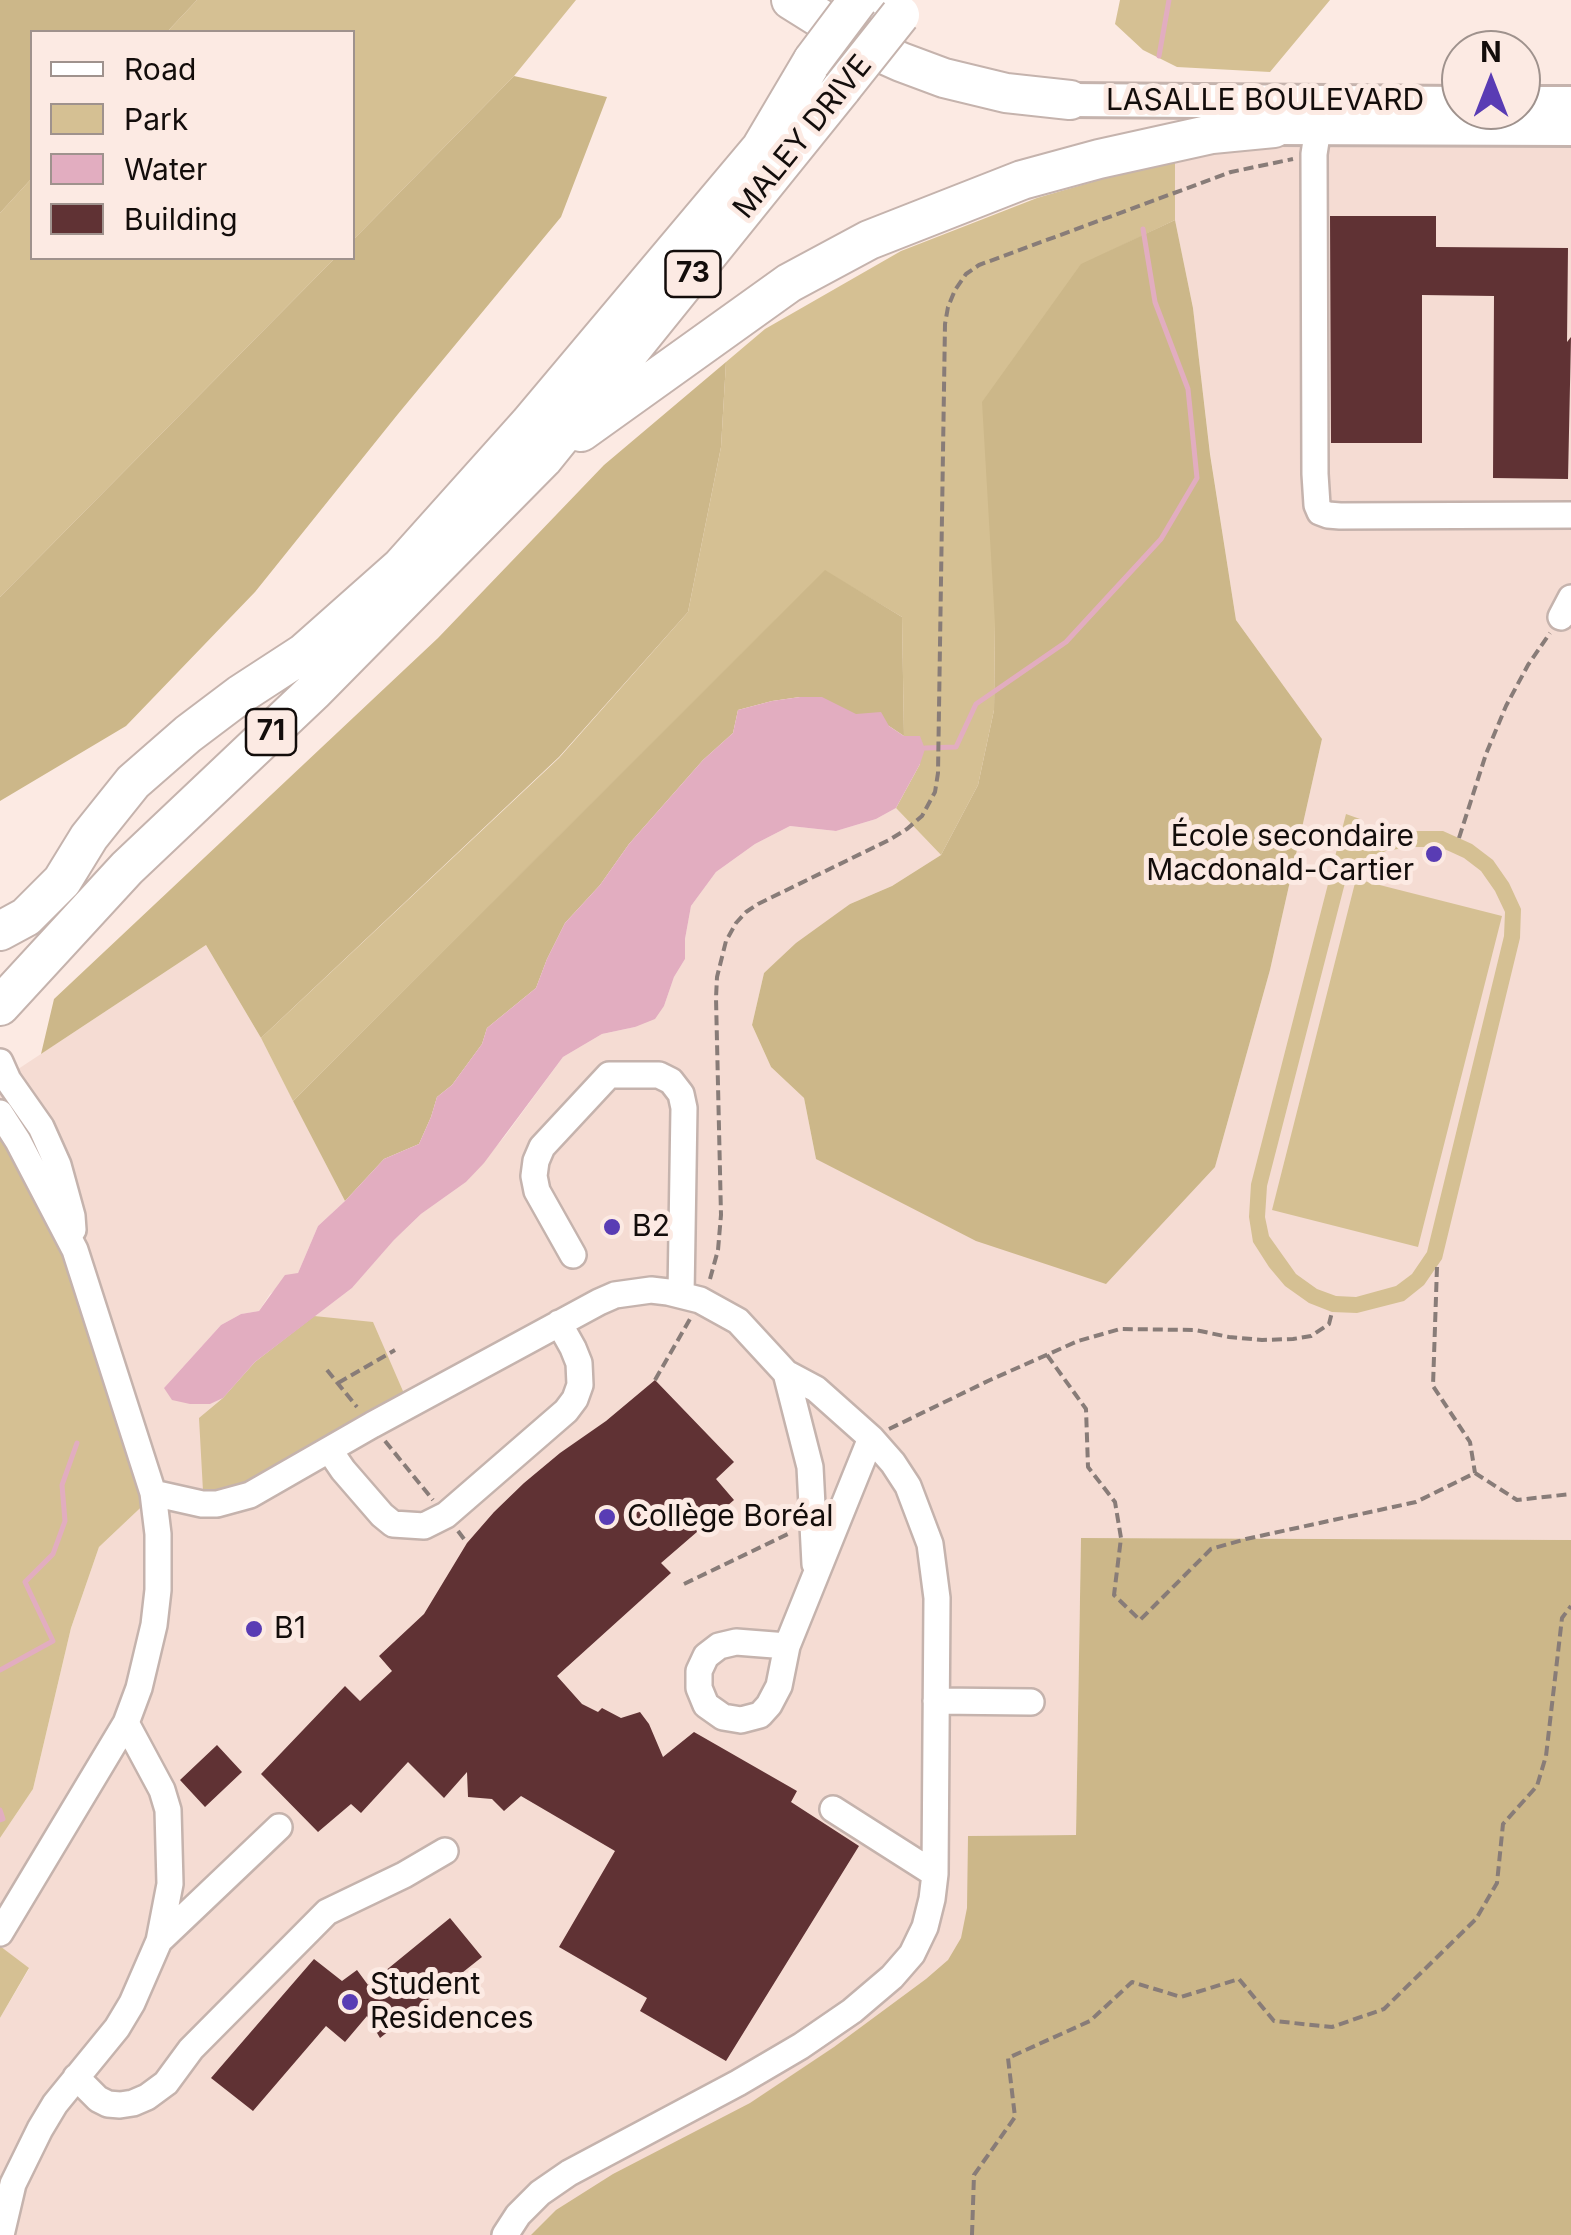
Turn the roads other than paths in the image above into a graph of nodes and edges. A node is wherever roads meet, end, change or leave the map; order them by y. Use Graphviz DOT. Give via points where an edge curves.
graph roads {
  1 [pos="791,0"];
  2 [pos="886,3"];
  3 [pos="827,72"];
  4 [pos="1070,100"];
  5 [pos="1441,102"];
  6 [pos="1541,103"];
  7 [pos="1571,103"];
  8 [pos="1274,128"];
  9 [pos="1318,128"];
  10 [pos="1571,130"];
  11 [pos="543,459"];
  12 [pos="1571,515"];
  13 [pos="0,932"];
  14 [pos="0,1006"];
  15 [pos="0,1062"];
  16 [pos="0,1114"];
  17 [pos="75,1250"];
  18 [pos="572,1256"];
  19 [pos="691,1298"];
  20 [pos="559,1323"];
  21 [pos="786,1373"];
  22 [pos="871,1438"];
  23 [pos="330,1451"];
  24 [pos="153,1494"];
  25 [pos="816,1575"];
  26 [pos="787,1646"];
  27 [pos="936,1701"];
  28 [pos="1031,1702"];
  29 [pos="126,1724"];
  30 [pos="833,1809"];
  31 [pos="279,1826"];
  32 [pos="445,1851"];
  33 [pos="935,1874"];
  34 [pos="0,1933"];
  35 [pos="159,1941"];
  36 [pos="76,2077"];
  37 [pos="2,2235"];
  38 [pos="505,2235"];
  1 -- 4 [label="highway" via="863,45 944,78 1006,94"];
  2 -- 3 [label="highway, MALEY DRIVE / 73, bridge"];
  3 -- 11 [label="highway, MALEY DRIVE / 73"];
  3 -- 13 [label="highway, MALEY DRIVE / 71" via="402,567 304,653 132,782 62,881 26,918"];
  4 -- 5 [label="main road, LASALLE BOULEVARD"];
  6 -- 7 [label="main road"];
  8 -- 9 [label="main road, LASALLE BOULEVARD"];
  8 -- 11 [label="highway" via="1212,134 1022,180 869,240 789,283"];
  9 -- 10 [label="main road, LASALLE BOULEVARD"];
  9 -- 12 [label="street" via="1320,512"];
  11 -- 14 [label="highway, 71" via="127,868"];
  15 -- 17 [label="street" via="58,1165"];
  16 -- 17 [label="street"];
  17 -- 24 [label="street"];
  18 -- 19 [label="street" via="537,1191 542,1147 609,1076 658,1076 682,1094"];
  19 -- 20 [label="street" via="651,1290 615,1296"];
  19 -- 21 [label="street" via="738,1322"];
  20 -- 23 [label="street"];
  20 -- 23 [label="street" via="579,1363 575,1399 446,1515 424,1526 393,1524"];
  21 -- 22 [label="street" via="816,1389"];
  21 -- 25 [label="street" via="810,1467"];
  22 -- 25 [label="street"];
  22 -- 27 [label="street" via="908,1486 930,1544"];
  23 -- 24 [label="street" via="234,1502 202,1504"];
  24 -- 29 [label="street" via="158,1590"];
  25 -- 26 [label="street"];
  27 -- 28 [label="street"];
  27 -- 33 [label="street"];
  29 -- 34 [label="street"];
  29 -- 35 [label="street" via="168,1810 170,1884"];
  30 -- 33 [label="street"];
  31 -- 35 [label="street"];
  32 -- 36 [label="street" via="327,1912 147,2097 108,2104"];
  33 -- 38 [label="street" via="925,1927 892,1978 801,2046 540,2192"];
  35 -- 36 [label="street" via="117,2028"];
  36 -- 37 [label="street" via="22,2161"];
}
